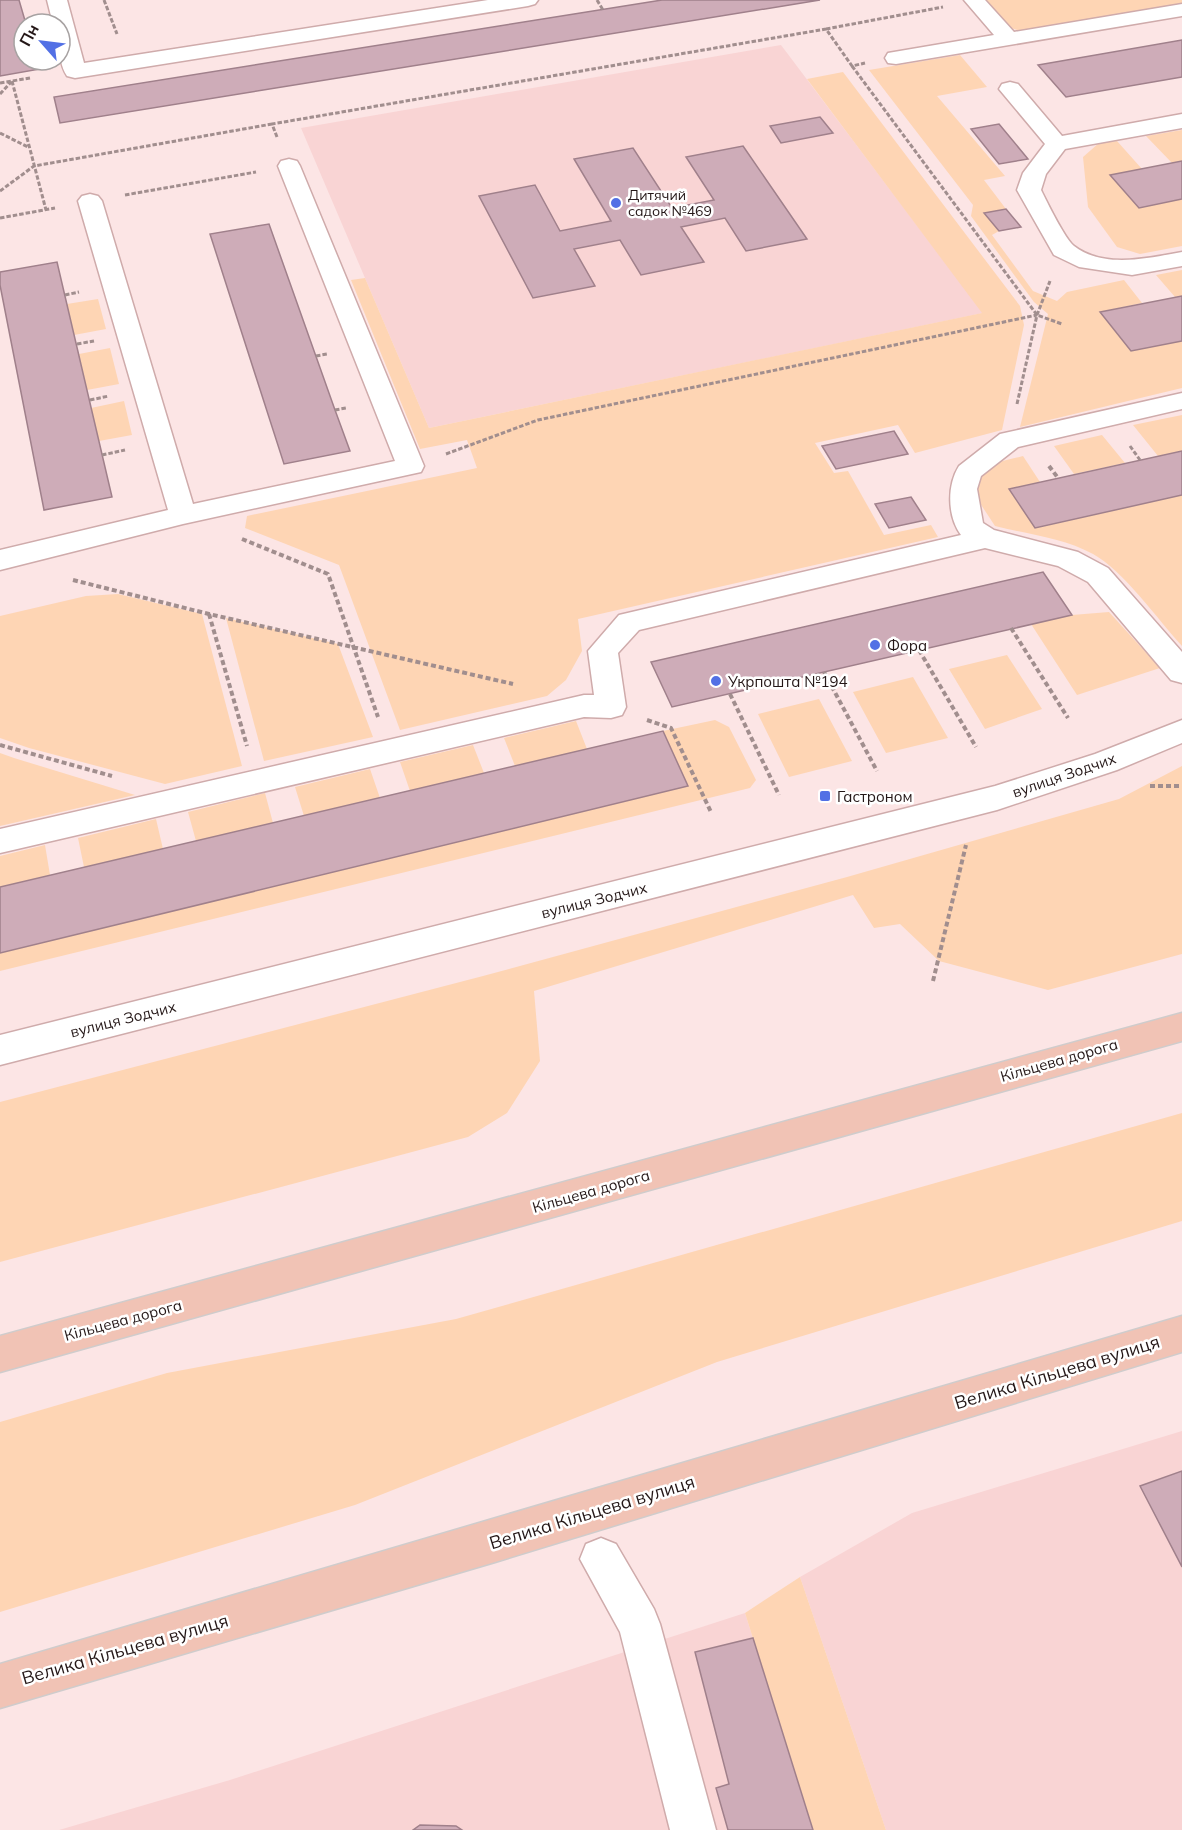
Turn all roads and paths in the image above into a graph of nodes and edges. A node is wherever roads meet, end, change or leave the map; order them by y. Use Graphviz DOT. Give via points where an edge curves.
graph roads {
  1 [pos="57,0"];
  2 [pos="528,0"];
  3 [pos="597,0"];
  4 [pos="975,1"];
  5 [pos="603,10"];
  6 [pos="1182,10"];
  7 [pos="825,29"];
  8 [pos="1008,38"];
  9 [pos="896,58"];
  10 [pos="852,66"];
  11 [pos="30,78"];
  12 [pos="12,81"];
  13 [pos="0,83"];
  14 [pos="1010,89"];
  15 [pos="0,94"];
  16 [pos="1182,121"];
  17 [pos="272,124"];
  18 [pos="0,132"];
  19 [pos="1057,144"];
  20 [pos="28,147"];
  21 [pos="34,166"];
  22 [pos="289,166"];
  23 [pos="0,191"];
  24 [pos="90,201"];
  25 [pos="45,210"];
  26 [pos="0,218"];
  27 [pos="1063,250"];
  28 [pos="1182,259"];
  29 [pos="1037,315"];
  30 [pos="1062,324"];
  31 [pos="1182,401"];
  32 [pos="1009,440"];
  33 [pos="411,466"];
  34 [pos="183,515"];
  35 [pos="984,539"];
  36 [pos="0,560"];
  37 [pos="70,579"];
  38 [pos="209,614"];
  39 [pos="1011,628"];
  40 [pos="351,645"];
  41 [pos="919,650"];
  42 [pos="824,672"];
  43 [pos="1182,672"];
  44 [pos="520,686"];
  45 [pos="730,694"];
  46 [pos="611,707"];
  47 [pos="1068,718"];
  48 [pos="1182,731"];
  49 [pos="0,745"];
  50 [pos="976,747"];
  51 [pos="391,750"];
  52 [pos="877,771"];
  53 [pos="123,779"];
  54 [pos="257,782"];
  55 [pos="779,795"];
  56 [pos="711,812"];
  57 [pos="0,841"];
  58 [pos="966,842"];
  59 [pos="933,981"];
  60 [pos="1182,1028"];
  61 [pos="0,1050"];
  62 [pos="1182,1334"];
  63 [pos="0,1354"];
  64 [pos="601,1559"];
  65 [pos="0,1686"];
  66 [pos="693,1830"];
  1 -- 2 [label="street" via="75,71"];
  3 -- 5 [label="path"];
  4 -- 7 [label="path"];
  4 -- 8 [label="street"];
  6 -- 8 [label="street"];
  7 -- 10 [label="path"];
  7 -- 17 [label="path"];
  8 -- 9 [label="street"];
  9 -- 10 [label="path"];
  10 -- 29 [label="path"];
  11 -- 12 [label="path"];
  12 -- 13 [label="path"];
  12 -- 15 [label="path"];
  12 -- 20 [label="path"];
  14 -- 19 [label="street"];
  16 -- 19 [label="street"];
  17 -- 21 [label="path"];
  17 -- 22 [label="path"];
  18 -- 20 [label="path"];
  19 -- 27 [label="street" via="1035,173 1029,190"];
  20 -- 21 [label="path"];
  21 -- 23 [label="path"];
  21 -- 25 [label="path"];
  22 -- 24 [label="path"];
  22 -- 33 [label="street"];
  24 -- 25 [label="path"];
  24 -- 34 [label="street"];
  25 -- 26 [label="path"];
  27 -- 28 [label="street" via="1088,261 1132,268"];
  27 -- 29 [label="path"];
  29 -- 30 [label="path"];
  29 -- 32 [label="path"];
  29 -- 33 [label="path" via="538,420"];
  31 -- 32 [label="street"];
  32 -- 35 [label="street" via="969,472 963,489 970,528"];
  33 -- 34 [label="street"];
  34 -- 36 [label="street"];
  34 -- 40 [label="path" via="328,574"];
  35 -- 43 [label="street" via="1085,564"];
  35 -- 46 [label="street" via="629,622 603,651"];
  37 -- 38 [label="path"];
  38 -- 40 [label="path"];
  38 -- 54 [label="path"];
  39 -- 47 [label="path"];
  40 -- 44 [label="path"];
  40 -- 51 [label="path"];
  41 -- 50 [label="path"];
  42 -- 52 [label="path"];
  45 -- 55 [label="path"];
  46 -- 51 [label="street" via="584,706"];
  46 -- 56 [label="path" via="671,728"];
  48 -- 61 [label="street, вулиця Зодчих" via="1106,762 997,798"];
  49 -- 53 [label="path"];
  51 -- 54 [label="street"];
  54 -- 57 [label="street"];
  58 -- 59 [label="path"];
  60 -- 63 [label="highway, Кільцева дорога"];
  62 -- 65 [label="highway, Велика Кільцева вулиця"];
  64 -- 66 [label="street" via="639,1624"];
}
